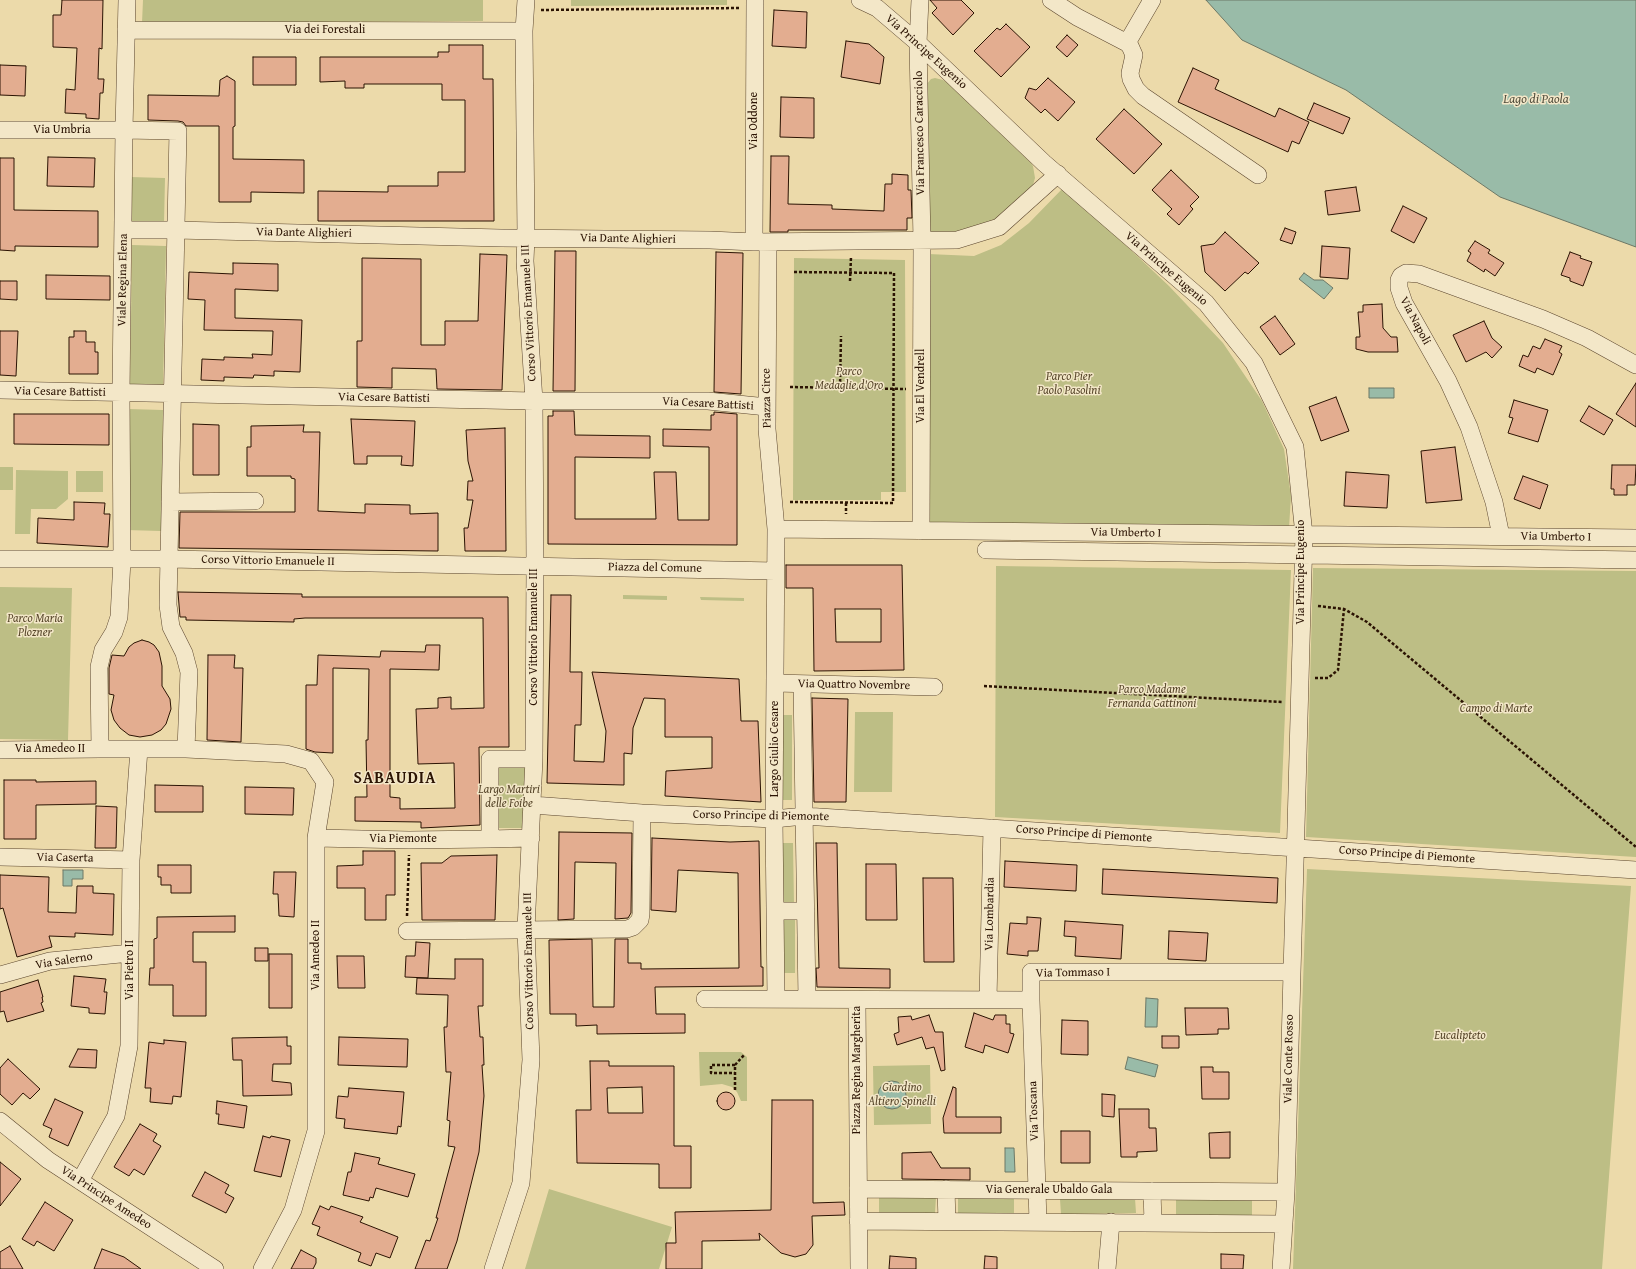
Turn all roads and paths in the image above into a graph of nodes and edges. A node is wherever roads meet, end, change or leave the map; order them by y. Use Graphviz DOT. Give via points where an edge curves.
graph roads {
  1 [pos="127,0"];
  2 [pos="860,0"];
  3 [pos="920,0"];
  4 [pos="1051,0"];
  5 [pos="1152,0"];
  6 [pos="754,4"];
  7 [pos="525,5"];
  8 [pos="126,30"];
  9 [pos="524,31"];
  10 [pos="918,43"];
  11 [pos="1127,43"];
  12 [pos="0,130"];
  13 [pos="124,130"];
  14 [pos="1058,174"];
  15 [pos="1258,174"];
  16 [pos="124,230"];
  17 [pos="176,230"];
  18 [pos="526,237"];
  19 [pos="922,241"];
  20 [pos="761,242"];
  21 [pos="851,254"];
  22 [pos="792,272"];
  23 [pos="850,273"];
  24 [pos="850,282"];
  25 [pos="841,336"];
  26 [pos="1636,364"];
  27 [pos="790,386"];
  28 [pos="840,388"];
  29 [pos="894,389"];
  30 [pos="909,389"];
  31 [pos="0,390"];
  32 [pos="121,393"];
  33 [pos="172,394"];
  34 [pos="534,401"];
  35 [pos="767,407"];
  36 [pos="255,501"];
  37 [pos="170,502"];
  38 [pos="789,502"];
  39 [pos="776,529"];
  40 [pos="921,531"];
  41 [pos="1304,535"];
  42 [pos="1476,536"];
  43 [pos="1502,536"];
  44 [pos="1636,538"];
  45 [pos="986,550"];
  46 [pos="1304,554"];
  47 [pos="1476,557"];
  48 [pos="0,559"];
  49 [pos="169,559"];
  50 [pos="122,560"];
  51 [pos="1636,560"];
  52 [pos="535,566"];
  53 [pos="775,571"];
  54 [pos="1302,603"];
  55 [pos="1344,609"];
  56 [pos="1300,678"];
  57 [pos="775,683"];
  58 [pos="802,684"];
  59 [pos="984,686"];
  60 [pos="934,687"];
  61 [pos="1299,703"];
  62 [pos="100,749"];
  63 [pos="139,749"];
  64 [pos="186,749"];
  65 [pos="0,750"];
  66 [pos="534,759"];
  67 [pos="532,805"];
  68 [pos="642,812"];
  69 [pos="804,816"];
  70 [pos="774,819"];
  71 [pos="992,828"];
  72 [pos="316,838"];
  73 [pos="531,838"];
  74 [pos="490,839"];
  75 [pos="409,840"];
  76 [pos="1636,847"];
  77 [pos="1295,848"];
  78 [pos="0,857"];
  79 [pos="131,860"];
  80 [pos="1636,870"];
  81 [pos="776,911"];
  82 [pos="806,911"];
  83 [pos="526,929"];
  84 [pos="407,931"];
  85 [pos="130,953"];
  86 [pos="1291,972"];
  87 [pos="0,975"];
  88 [pos="705,999"];
  89 [pos="776,999"];
  90 [pos="988,999"];
  91 [pos="807,1000"];
  92 [pos="857,1000"];
  93 [pos="1031,1000"];
  94 [pos="744,1055"];
  95 [pos="735,1065"];
  96 [pos="735,1073"];
  97 [pos="735,1090"];
  98 [pos="0,1121"];
  99 [pos="80,1181"];
  100 [pos="858,1189"];
  101 [pos="946,1189"];
  102 [pos="1037,1190"];
  103 [pos="1152,1191"];
  104 [pos="1286,1192"];
  105 [pos="858,1221"];
  106 [pos="947,1221"];
  107 [pos="1038,1222"];
  108 [pos="1111,1222"];
  109 [pos="1153,1223"];
  110 [pos="1284,1224"];
  111 [pos="215,1269"];
  112 [pos="262,1269"];
  113 [pos="493,1269"];
  114 [pos="859,1269"];
  115 [pos="1107,1269"];
  116 [pos="1281,1269"];
  1 -- 8 [label="street, Viale Regina Elena"];
  2 -- 10 [label="street, Via Principe Eugenio" via="877,8"];
  3 -- 10 [label="street, Via Francesco Caracciolo"];
  4 -- 11 [label="street"];
  5 -- 11 [label="street"];
  6 -- 7 [label="path"];
  6 -- 20 [label="street, Via Oddone"];
  7 -- 9 [label="street, Corso Vittorio Emanuele III"];
  8 -- 9 [label="street, Via dei Forestali"];
  8 -- 13 [label="street, Viale Regina Elena"];
  9 -- 18 [label="street, Corso Vittorio Emanuele III"];
  10 -- 14 [label="street, Via Principe Eugenio" via="1044,164"];
  10 -- 19 [label="street, Via Francesco Caracciolo"];
  11 -- 15 [label="street" via="1134,55 1130,73 1136,89"];
  12 -- 13 [label="street, Via Umbria"];
  13 -- 16 [label="street, Viale Regina Elena"];
  13 -- 17 [label="street, Via Umbria" via="178,131"];
  14 -- 19 [label="street, Via Dante Alighieri" via="999,227 957,240"];
  14 -- 41 [label="street, Via Principe Eugenio" via="1206,303 1254,363 1295,447"];
  16 -- 17 [label="street, Via Dante Alighieri"];
  16 -- 32 [label="street, Viale Regina Elena"];
  17 -- 18 [label="street, Via Dante Alighieri"];
  17 -- 33 [label="street"];
  18 -- 20 [label="street, Via Dante Alighieri"];
  18 -- 34 [label="street, Corso Vittorio Emanuele III" via="525,261"];
  19 -- 20 [label="street, Via Dante Alighieri"];
  19 -- 40 [label="street, Via El Vendrell"];
  20 -- 35 [label="street, Piazza Circe"];
  21 -- 23 [label="path"];
  22 -- 23 [label="path"];
  23 -- 24 [label="path"];
  23 -- 29 [label="path" via="894,273"];
  25 -- 28 [label="path"];
  26 -- 43 [label="street, Via Napoli" via="1543,319 1419,274 1411,272 1401,276 1399,288 1404,303 1448,380 1469,427 1494,502"];
  27 -- 28 [label="path"];
  28 -- 29 [label="path"];
  29 -- 30 [label="path"];
  29 -- 38 [label="path" via="893,503"];
  31 -- 32 [label="street, Via Cesare Battisti"];
  32 -- 33 [label="street, Via Cesare Battisti"];
  32 -- 50 [label="street, Viale Regina Elena"];
  33 -- 34 [label="street, Via Cesare Battisti"];
  33 -- 37 [label="street"];
  34 -- 35 [label="street, Via Cesare Battisti" via="708,402"];
  34 -- 52 [label="street, Corso Vittorio Emanuele III"];
  35 -- 39 [label="street, Piazza Circe"];
  36 -- 37 [label="street"];
  37 -- 49 [label="street"];
  39 -- 40 [label="street, Via Umberto I"];
  39 -- 53 [label="street"];
  40 -- 41 [label="street, Via Umberto I"];
  41 -- 42 [label="street, Via Umberto I"];
  41 -- 46 [label="street, Via Principe Eugenio"];
  42 -- 43 [label="street, Via Umberto I"];
  42 -- 47 [label="street"];
  43 -- 44 [label="street, Via Umberto I"];
  45 -- 46 [label="street, Via Umberto I"];
  46 -- 47 [label="street, Via Umberto I"];
  46 -- 54 [label="street, Via Principe Eugenio"];
  47 -- 51 [label="street, Via Umberto I"];
  48 -- 50 [label="street, Corso Vittorio Emanuele II"];
  49 -- 50 [label="street, Corso Vittorio Emanuele II"];
  49 -- 52 [label="street, Corso Vittorio Emanuele II"];
  49 -- 64 [label="street" via="170,621 189,672"];
  50 -- 62 [label="street, Viale Regina Elena" via="119,617 114,632 103,650 99,667"];
  52 -- 53 [label="street, Piazza del Comune"];
  52 -- 66 [label="street, Corso Vittorio Emanuele III"];
  53 -- 57 [label="street"];
  54 -- 55 [label="path"];
  54 -- 56 [label="street, Via Principe Eugenio"];
  55 -- 56 [label="path" via="1338,670 1328,678"];
  55 -- 76 [label="path" via="1368,622"];
  56 -- 61 [label="street, Via Principe Eugenio"];
  57 -- 58 [label="street, Via Quattro Novembre"];
  57 -- 70 [label="street, Largo Giulio Cesare"];
  58 -- 60 [label="street, Via Quattro Novembre"];
  58 -- 69 [label="street"];
  59 -- 61 [label="path"];
  61 -- 77 [label="street, Via Principe Eugenio"];
  62 -- 63 [label="street, Via Amedeo II"];
  62 -- 65 [label="street, Via Amedeo II"];
  63 -- 64 [label="street, Via Amedeo II"];
  63 -- 79 [label="street, Via Pietro II"];
  64 -- 72 [label="street, Via Amedeo II" via="286,754 311,762 325,782"];
  66 -- 67 [label="street, Corso Vittorio Emanuele III"];
  66 -- 74 [label="street" via="490,759"];
  67 -- 68 [label="street, Corso Principe di Piemonte"];
  67 -- 73 [label="street, Corso Vittorio Emanuele III"];
  68 -- 70 [label="street, Corso Principe di Piemonte"];
  68 -- 83 [label="street" via="641,914 637,925 627,929"];
  69 -- 70 [label="street, Corso Principe di Piemonte"];
  69 -- 71 [label="street, Corso Principe di Piemonte"];
  69 -- 82 [label="street"];
  70 -- 81 [label="street, Largo Giulio Cesare"];
  71 -- 77 [label="street, Corso Principe di Piemonte"];
  71 -- 90 [label="street, Via Lombardia"];
  72 -- 75 [label="street, Via Piemonte"];
  72 -- 112 [label="street, Via Amedeo II" via="316,1131 293,1210"];
  73 -- 74 [label="street"];
  73 -- 83 [label="street, Corso Vittorio Emanuele III"];
  74 -- 75 [label="street, Via Piemonte"];
  75 -- 84 [label="path"];
  77 -- 80 [label="street, Corso Principe di Piemonte"];
  77 -- 86 [label="street, Viale Conte Rosso"];
  78 -- 79 [label="street, Via Caserta"];
  79 -- 85 [label="street, Via Pietro II"];
  81 -- 82 [label="street"];
  81 -- 89 [label="street, Largo Giulio Cesare"];
  82 -- 91 [label="street"];
  83 -- 84 [label="street"];
  83 -- 113 [label="street, Corso Vittorio Emanuele III" via="531,1060 521,1183"];
  85 -- 87 [label="street, Via Salerno" via="50,961"];
  85 -- 99 [label="street, Via Pietro II" via="129,1046 116,1116"];
  86 -- 93 [label="street, Via Tommaso I" via="1031,972"];
  86 -- 104 [label="street, Viale Conte Rosso"];
  88 -- 89 [label="street, Piazza Regina Margherita"];
  89 -- 91 [label="street, Piazza Regina Margherita"];
  90 -- 92 [label="street"];
  90 -- 93 [label="street"];
  91 -- 92 [label="street, Piazza Regina Margherita"];
  92 -- 100 [label="street, Piazza Regina Margherita"];
  93 -- 102 [label="street, Via Toscana"];
  94 -- 95 [label="path"];
  95 -- 96 [label="path"];
  95 -- 96 [label="path" via="711,1064 711,1073"];
  96 -- 97 [label="path"];
  98 -- 99 [label="street, Via Principe Amedeo" via="48,1160"];
  99 -- 111 [label="street, Via Principe Amedeo"];
  100 -- 101 [label="street, Via Generale Ubaldo Gala"];
  100 -- 105 [label="street, Piazza Regina Margherita"];
  101 -- 102 [label="street, Via Generale Ubaldo Gala"];
  101 -- 106 [label="street"];
  102 -- 103 [label="street, Via Generale Ubaldo Gala"];
  102 -- 107 [label="street, Via Toscana"];
  103 -- 104 [label="street, Via Generale Ubaldo Gala"];
  103 -- 109 [label="street"];
  104 -- 110 [label="street, Viale Conte Rosso"];
  105 -- 106 [label="street"];
  105 -- 114 [label="street, Piazza Regina Margherita"];
  106 -- 107 [label="street"];
  107 -- 108 [label="street"];
  108 -- 109 [label="street"];
  108 -- 115 [label="street"];
  109 -- 110 [label="street"];
  110 -- 116 [label="street, Viale Conte Rosso"];
}
